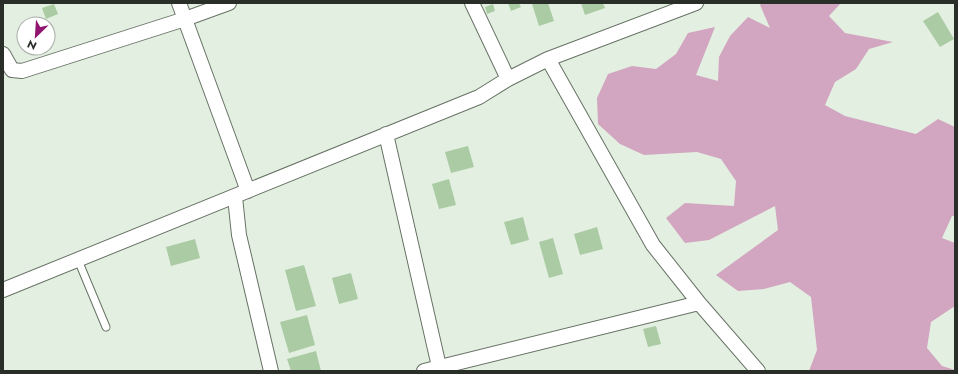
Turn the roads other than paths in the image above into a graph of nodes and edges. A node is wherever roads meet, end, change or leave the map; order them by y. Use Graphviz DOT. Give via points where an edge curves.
graph roads {
  1 [pos="179,3"];
  2 [pos="229,3"];
  3 [pos="472,3"];
  4 [pos="696,3"];
  5 [pos="185,19"];
  6 [pos="3,54"];
  7 [pos="548,59"];
  8 [pos="508,79"];
  9 [pos="386,134"];
  10 [pos="248,191"];
  11 [pos="235,197"];
  12 [pos="78,260"];
  13 [pos="3,290"];
  14 [pos="699,303"];
  15 [pos="106,327"];
  16 [pos="439,369"];
  17 [pos="271,371"];
  18 [pos="424,371"];
  19 [pos="758,371"];
  1 -- 5 [label="street"];
  2 -- 5 [label="street"];
  3 -- 8 [label="street"];
  4 -- 7 [label="street"];
  5 -- 6 [label="street" via="22,71 12,70"];
  5 -- 10 [label="street"];
  7 -- 8 [label="street"];
  7 -- 14 [label="street" via="653,245"];
  8 -- 9 [label="street" via="479,97"];
  9 -- 10 [label="street"];
  9 -- 16 [label="street"];
  10 -- 11 [label="street"];
  11 -- 12 [label="street"];
  11 -- 17 [label="street" via="239,235"];
  12 -- 13 [label="street"];
  12 -- 15 [label="lane"];
  14 -- 16 [label="street"];
  14 -- 19 [label="street"];
  16 -- 18 [label="street"];
}
